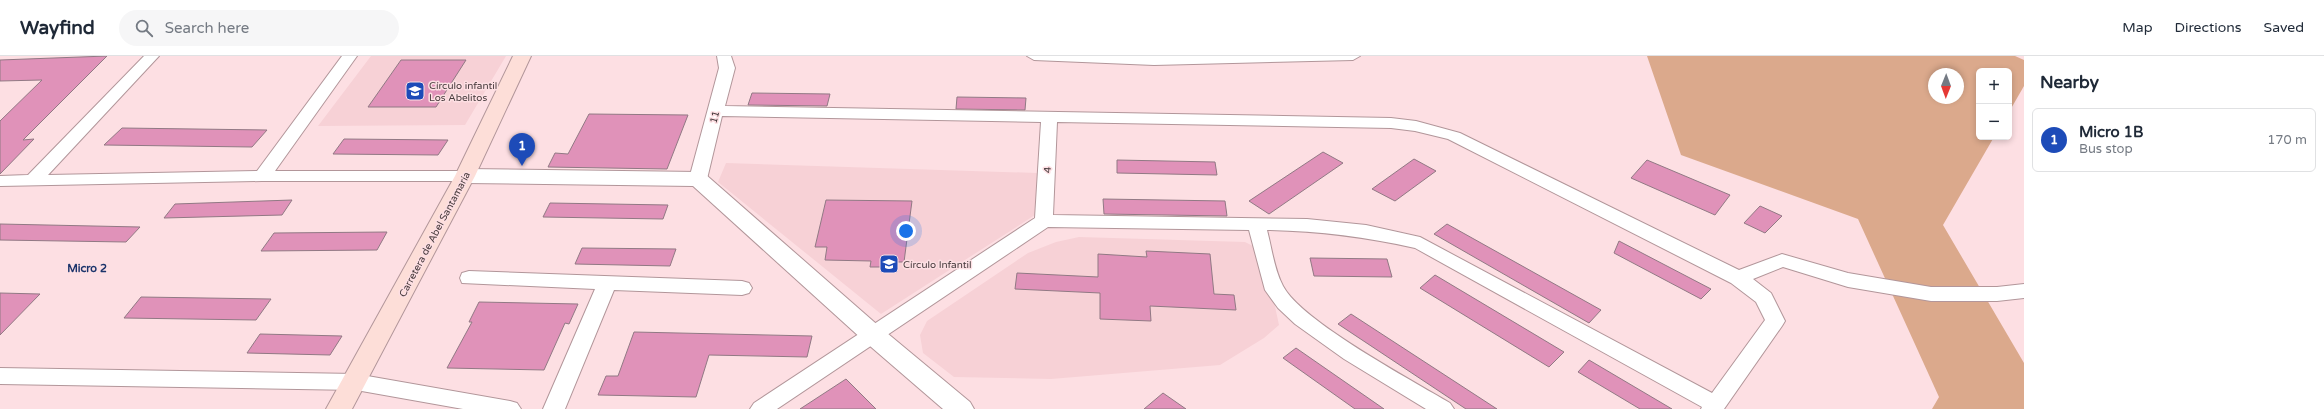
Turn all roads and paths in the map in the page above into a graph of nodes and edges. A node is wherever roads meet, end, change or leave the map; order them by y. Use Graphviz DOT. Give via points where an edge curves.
graph roads {
  1 [pos="152,56"];
  2 [pos="350,56"];
  3 [pos="522,56"];
  4 [pos="724,56"];
  5 [pos="1034,56"];
  6 [pos="1353,56"];
  7 [pos="716,111"];
  8 [pos="1049,118"];
  9 [pos="262,176"];
  10 [pos="465,176"];
  11 [pos="698,179"];
  12 [pos="33,180"];
  13 [pos="0,181"];
  14 [pos="1044,221"];
  15 [pos="1257,226"];
  16 [pos="469,278"];
  17 [pos="1738,278"];
  18 [pos="607,283"];
  19 [pos="742,288"];
  20 [pos="2024,291"];
  21 [pos="872,334"];
  22 [pos="0,376"];
  23 [pos="356,382"];
  24 [pos="1714,407"];
  25 [pos="339,409"];
  26 [pos="510,409"];
  27 [pos="554,409"];
  28 [pos="761,409"];
  29 [pos="961,409"];
  30 [pos="1443,409"];
  1 -- 12 [label="street"];
  2 -- 9 [label="street"];
  3 -- 10 [label="main road, Carretera de Abel Santamaría"];
  4 -- 7 [label="street, 11" via="727,68"];
  5 -- 6 [label="street" via="1076,60"];
  7 -- 8 [label="street"];
  7 -- 11 [label="street, 11"];
  8 -- 14 [label="street, 4"];
  8 -- 17 [label="street" via="1391,123 1416,126 1454,136"];
  9 -- 10 [label="street"];
  9 -- 12 [label="street"];
  10 -- 11 [label="street"];
  10 -- 23 [label="main road, Carretera de Abel Santamaría"];
  11 -- 21 [label="street"];
  12 -- 13 [label="street"];
  14 -- 15 [label="street"];
  14 -- 21 [label="street"];
  15 -- 24 [label="street" via="1307,225 1352,230 1420,243"];
  15 -- 30 [label="street" via="1275,291 1296,314"];
  16 -- 18 [label="street"];
  17 -- 20 [label="street" via="1782,260 1848,280 1931,294 1997,294"];
  17 -- 24 [label="street" via="1764,298 1775,322"];
  18 -- 19 [label="street"];
  18 -- 27 [label="street"];
  21 -- 28 [label="street"];
  21 -- 29 [label="street"];
  22 -- 23 [label="street"];
  23 -- 25 [label="main road, Carretera de Abel Santamaría"];
  23 -- 26 [label="street"];
}
